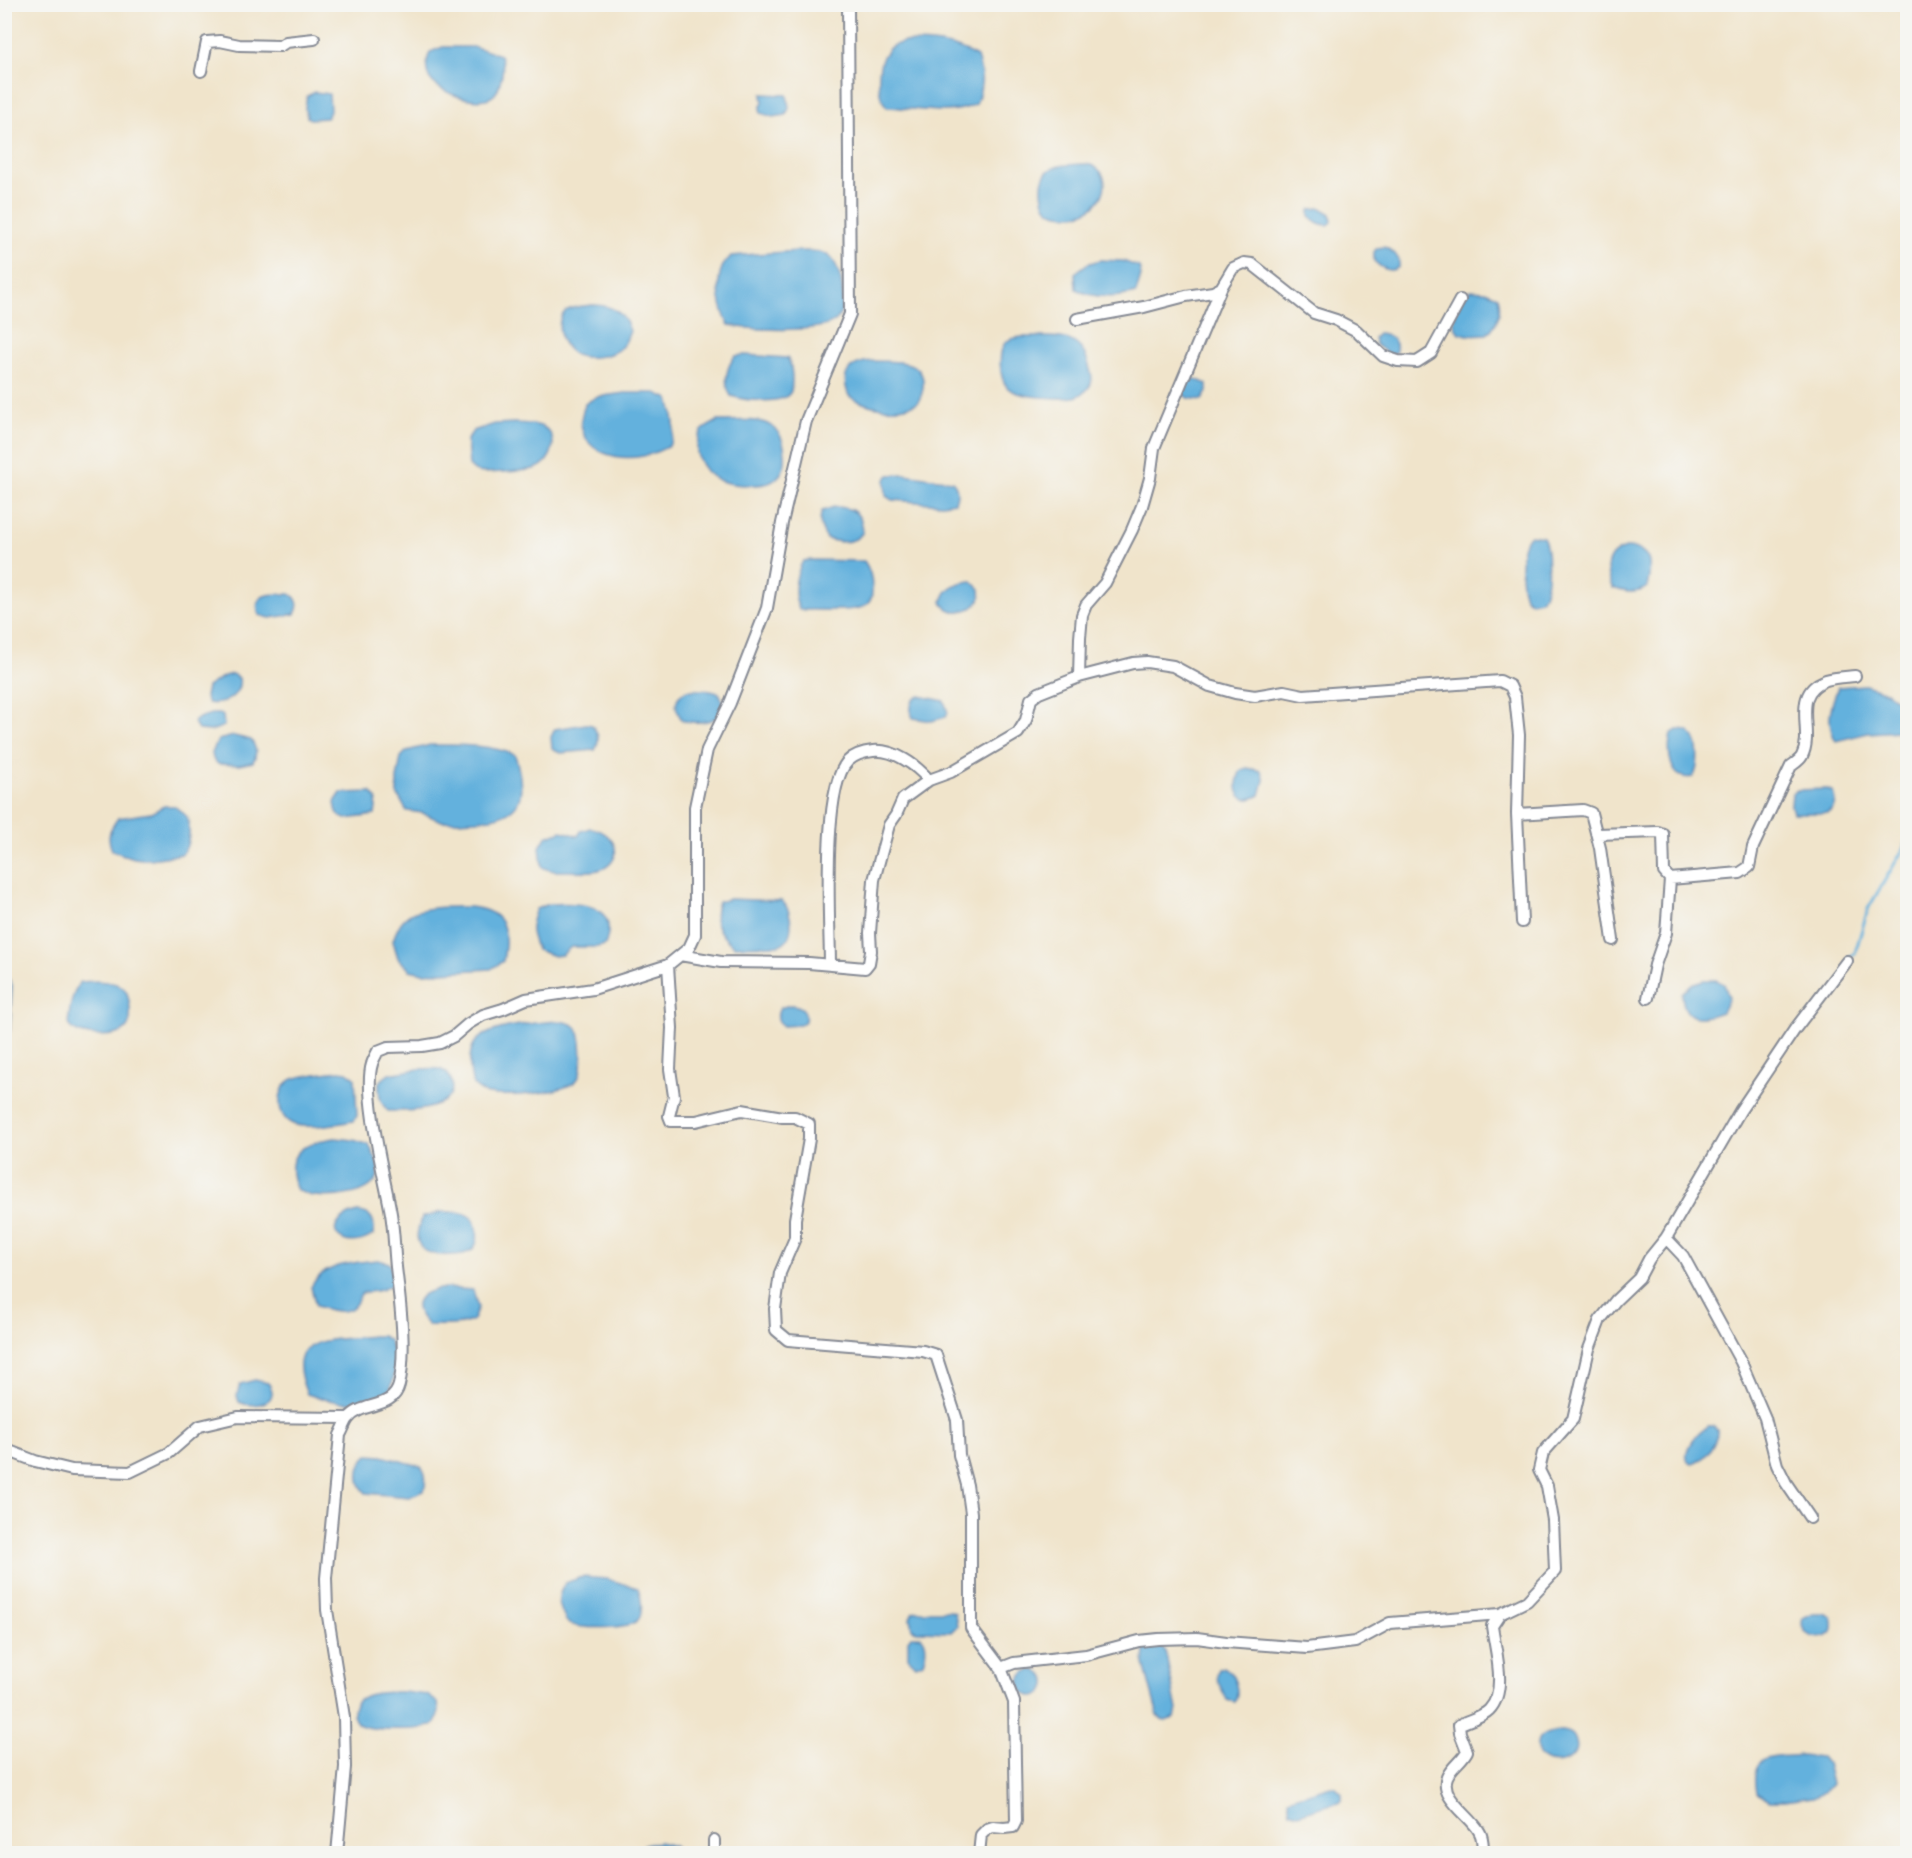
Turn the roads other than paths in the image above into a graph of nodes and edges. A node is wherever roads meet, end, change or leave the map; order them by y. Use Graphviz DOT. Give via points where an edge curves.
graph roads {
  1 [pos="848,4"];
  2 [pos="314,39"];
  3 [pos="201,72"];
  4 [pos="1221,288"];
  5 [pos="1460,300"];
  6 [pos="1077,319"];
  7 [pos="1855,676"];
  8 [pos="1079,677"];
  9 [pos="929,780"];
  10 [pos="1517,814"];
  11 [pos="1598,834"];
  12 [pos="1670,879"];
  13 [pos="1522,922"];
  14 [pos="1613,940"];
  15 [pos="680,955"];
  16 [pos="1847,961"];
  17 [pos="668,965"];
  18 [pos="830,965"];
  19 [pos="1648,998"];
  20 [pos="1666,1238"];
  21 [pos="349,1418"];
  22 [pos="4,1449"];
  23 [pos="1810,1518"];
  24 [pos="1500,1614"];
  25 [pos="1001,1668"];
  26 [pos="714,1840"];
  27 [pos="337,1854"];
  28 [pos="714,1854"];
  29 [pos="979,1854"];
  30 [pos="1484,1854"];
  1 -- 15 [label="street" via="850,314 806,422 767,608 707,750 695,807 695,934 689,948"];
  2 -- 3 [label="street" via="280,46 207,42"];
  4 -- 5 [label="street" via="1233,268 1252,264 1314,313 1357,331 1383,356 1407,362 1417,362 1431,353"];
  4 -- 6 [label="street"];
  4 -- 8 [label="street" via="1154,447 1150,478 1132,530 1105,583 1082,615"];
  7 -- 12 [label="street" via="1827,680 1812,688 1806,697 1802,757 1791,766 1754,847 1749,867 1740,873"];
  8 -- 9 [label="street" via="1031,699 1018,733 951,772"];
  8 -- 10 [label="street" via="1148,662 1173,666 1209,686 1255,696 1500,681 1510,686 1515,697 1519,735"];
  9 -- 18 [label="street" via="903,799 888,825 874,880 869,963 860,969"];
  9 -- 18 [label="street" via="903,759 881,751 861,753 847,761 833,799 829,833"];
  10 -- 11 [label="street" via="1583,810 1591,813"];
  10 -- 13 [label="street"];
  11 -- 12 [label="street" via="1664,834 1664,872"];
  11 -- 14 [label="street"];
  12 -- 19 [label="street" via="1666,933"];
  15 -- 17 [label="street"];
  15 -- 18 [label="street" via="721,962"];
  16 -- 20 [label="street" via="1740,1111"];
  17 -- 21 [label="street" via="593,989 526,999 483,1015 440,1043 388,1047 378,1052 371,1065 369,1087 391,1212 402,1325 399,1383 396,1394"];
  17 -- 25 [label="street" via="674,1096 671,1121 696,1121 742,1110 795,1117 808,1124 795,1238 780,1274 776,1330 788,1340 936,1355 957,1420 959,1455 971,1513 970,1628"];
  20 -- 23 [label="street" via="1683,1256 1741,1362 1766,1418 1777,1465"];
  20 -- 24 [label="street" via="1639,1278 1600,1320 1573,1419 1543,1453 1539,1470 1547,1486 1553,1520 1555,1570 1527,1601"];
  21 -- 22 [label="street" via="238,1417 200,1426 169,1453 130,1472 72,1470"];
  21 -- 27 [label="street" via="340,1435 326,1578 327,1610 344,1717 345,1767"];
  24 -- 25 [label="street" via="1390,1623 1355,1642 1307,1648 1197,1638 1158,1639"];
  24 -- 30 [label="street" via="1492,1626 1500,1683 1497,1698 1488,1711 1459,1725 1467,1751 1446,1780 1447,1793 1480,1832"];
  25 -- 29 [label="street" via="1014,1702 1016,1821 1013,1827 987,1829 981,1835"];
  26 -- 28 [label="street"];
}
